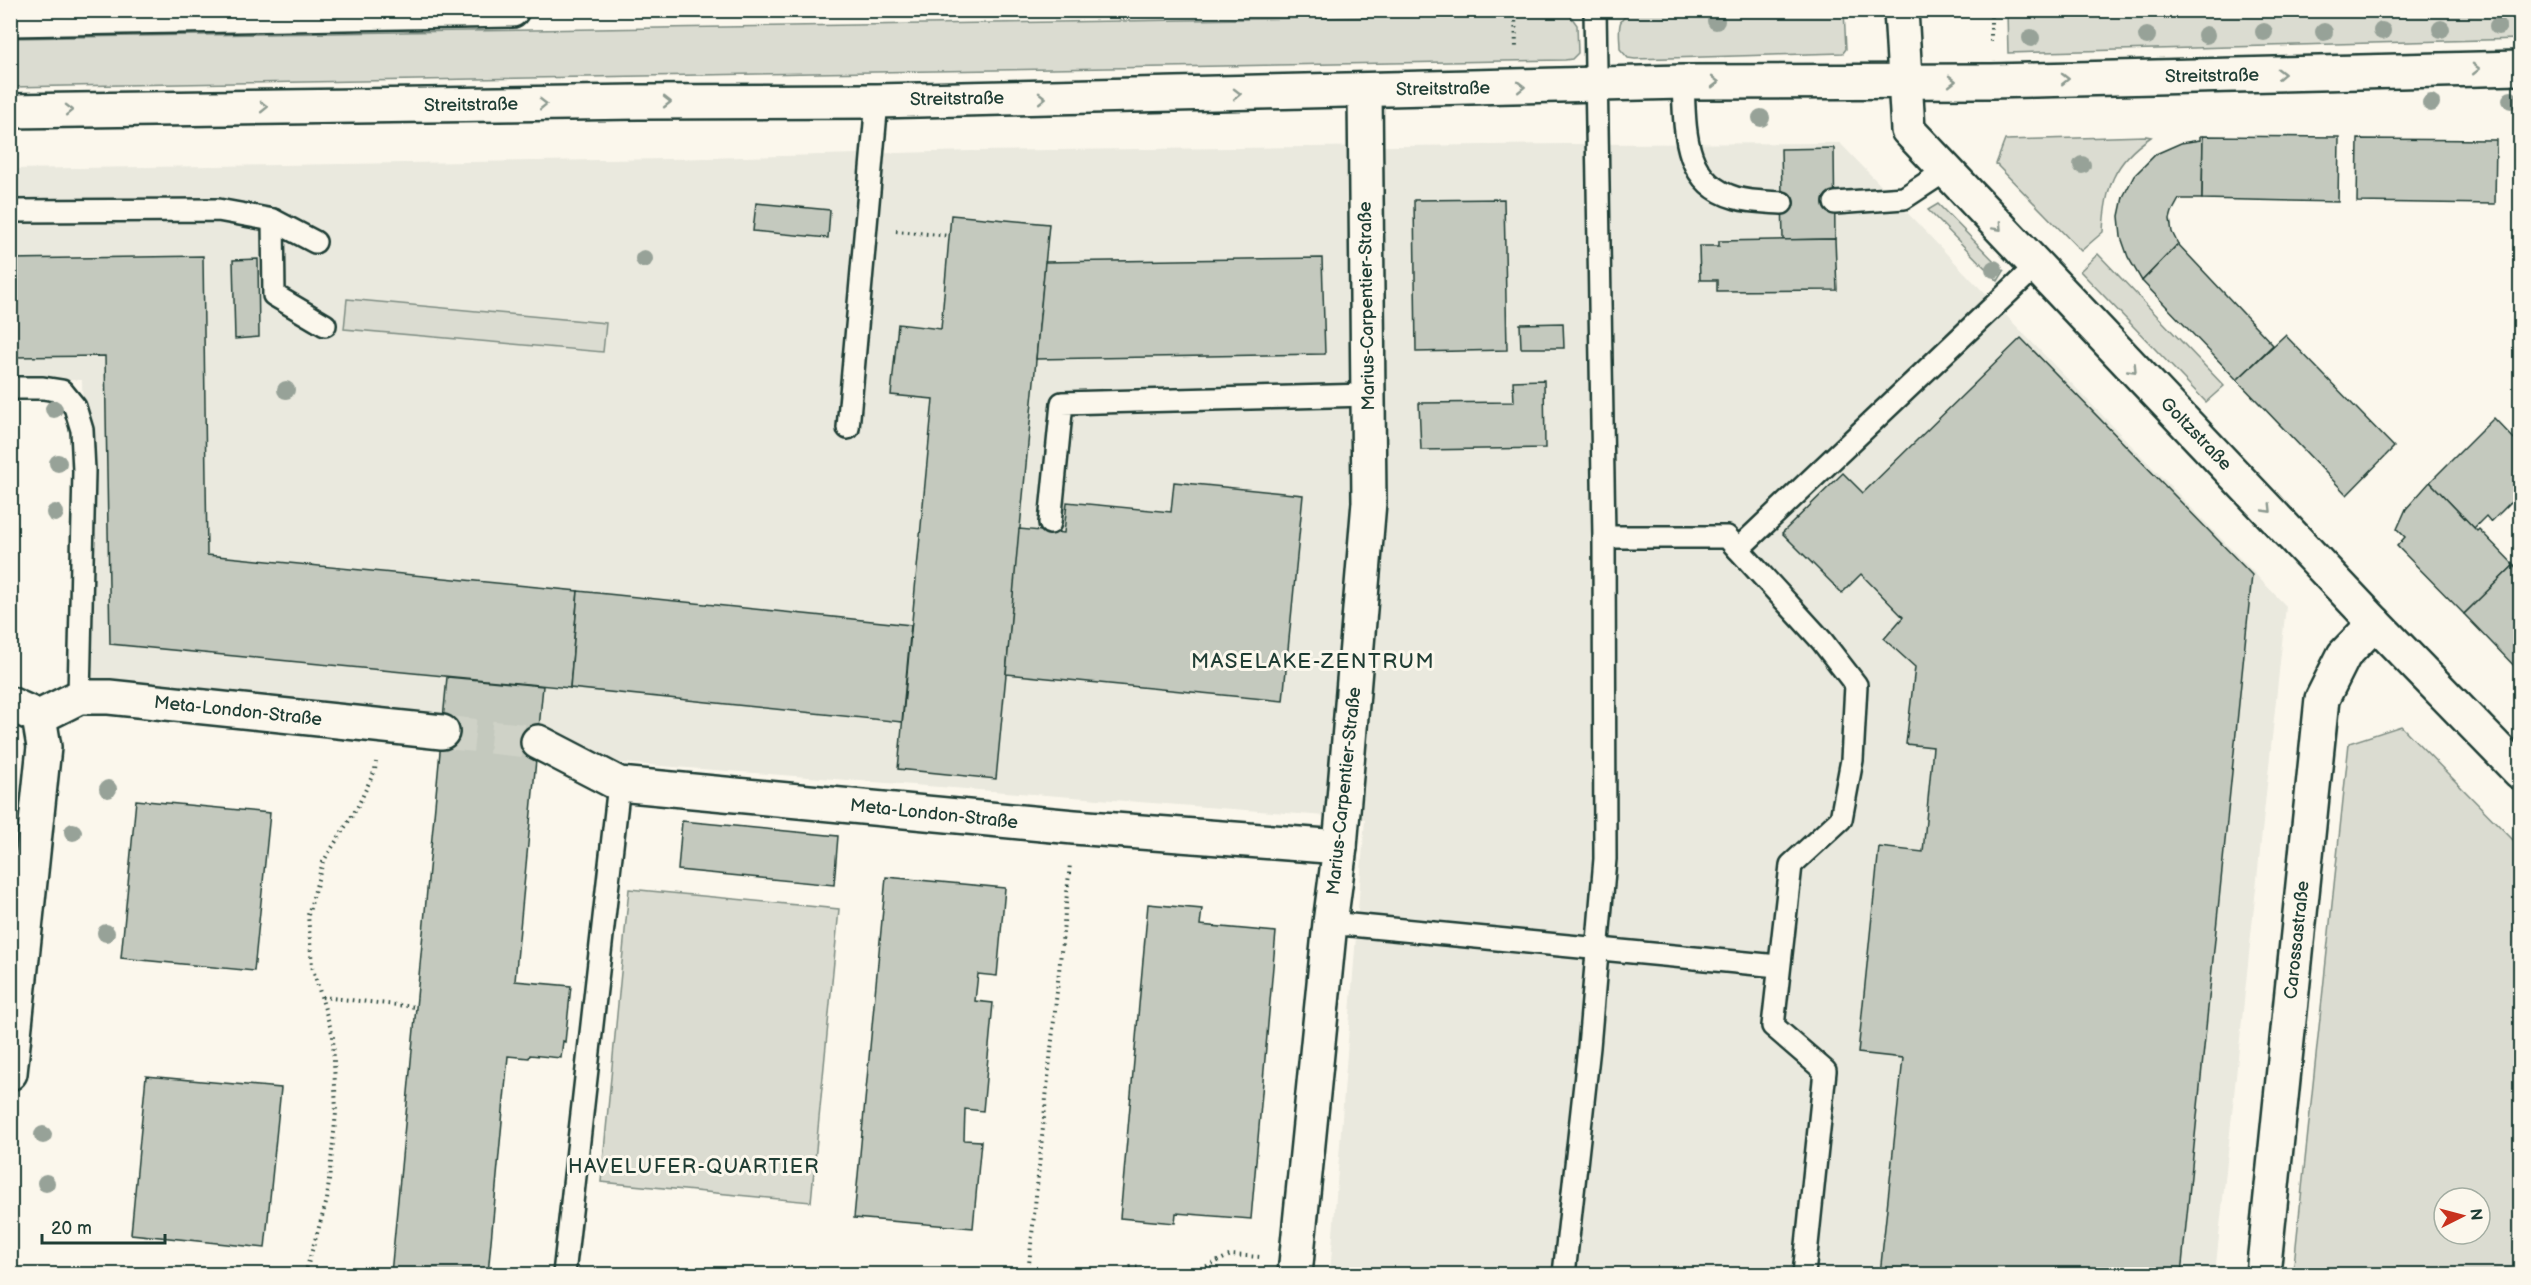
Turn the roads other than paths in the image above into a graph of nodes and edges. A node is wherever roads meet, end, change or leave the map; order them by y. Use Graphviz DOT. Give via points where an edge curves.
graph roads {
  1 [pos="512,10"];
  2 [pos="1594,10"];
  3 [pos="1901,10"];
  4 [pos="297,12"];
  5 [pos="10,19"];
  6 [pos="2520,68"];
  7 [pos="1903,81"];
  8 [pos="1683,82"];
  9 [pos="1596,86"];
  10 [pos="1365,91"];
  11 [pos="877,101"];
  12 [pos="10,111"];
  13 [pos="1945,171"];
  14 [pos="1782,203"];
  15 [pos="1835,203"];
  16 [pos="10,211"];
  17 [pos="273,220"];
  18 [pos="315,242"];
  19 [pos="2035,267"];
  20 [pos="325,325"];
  21 [pos="10,388"];
  22 [pos="1368,395"];
  23 [pos="848,428"];
  24 [pos="1050,523"];
  25 [pos="1604,537"];
  26 [pos="1738,549"];
  27 [pos="2375,623"];
  28 [pos="79,697"];
  29 [pos="25,710"];
  30 [pos="442,732"];
  31 [pos="538,742"];
  32 [pos="2520,772"];
  33 [pos="619,784"];
  34 [pos="1340,847"];
  35 [pos="1330,923"];
  36 [pos="1597,950"];
  37 [pos="1778,966"];
  38 [pos="10,1072"];
  39 [pos="1296,1267"];
  40 [pos="564,1275"];
  41 [pos="1564,1275"];
  42 [pos="1804,1275"];
  43 [pos="2263,1275"];
  1 -- 4 [label="street"];
  2 -- 9 [label="lane"];
  3 -- 7 [label="street"];
  4 -- 5 [label="street"];
  7 -- 6 [label="street, Streitstraße, one-way"];
  8 -- 7 [label="street, Streitstraße, one-way"];
  7 -- 13 [label="street, Goltzstraße" via="1908,130"];
  8 -- 9 [label="street, Streitstraße"];
  8 -- 14 [label="lane" via="1686,134 1694,166 1712,189 1737,199"];
  10 -- 9 [label="street, Streitstraße, one-way"];
  9 -- 25 [label="lane"];
  11 -- 10 [label="street, Streitstraße, one-way"];
  10 -- 22 [label="street, Marius-Carpentier-Straße"];
  12 -- 11 [label="street, Streitstraße, one-way"];
  11 -- 23 [label="lane"];
  13 -- 15 [label="lane" via="1905,198"];
  13 -- 19 [label="street, Goltzstraße, one-way"];
  16 -- 17 [label="lane" via="218,210"];
  17 -- 18 [label="lane"];
  17 -- 20 [label="lane" via="274,295"];
  19 -- 26 [label="lane"];
  19 -- 27 [label="street, Goltzstraße, one-way"];
  21 -- 28 [label="lane" via="62,391 75,407 82,430"];
  22 -- 24 [label="lane" via="1062,403"];
  22 -- 34 [label="street, Marius-Carpentier-Straße" via="1370,502"];
  25 -- 26 [label="lane" via="1727,537"];
  25 -- 36 [label="lane" via="1605,859"];
  26 -- 37 [label="lane" via="1822,641 1856,686 1852,760 1841,819 1791,865"];
  27 -- 32 [label="street, Goltzstraße"];
  27 -- 43 [label="street, Carossastraße" via="2344,655 2322,699"];
  28 -- 29 [label="street, Meta-London-Straße"];
  28 -- 30 [label="street, Meta-London-Straße"];
  29 -- 38 [label="street" via="44,747"];
  31 -- 33 [label="street, Meta-London-Straße"];
  33 -- 34 [label="street, Meta-London-Straße" via="1074,828"];
  33 -- 40 [label="lane"];
  34 -- 35 [label="street, Marius-Carpentier-Straße"];
  35 -- 36 [label="lane"];
  35 -- 39 [label="street, Marius-Carpentier-Straße"];
  36 -- 37 [label="lane"];
  36 -- 41 [label="lane"];
  37 -- 42 [label="lane" via="1773,1026 1825,1071"];
}
